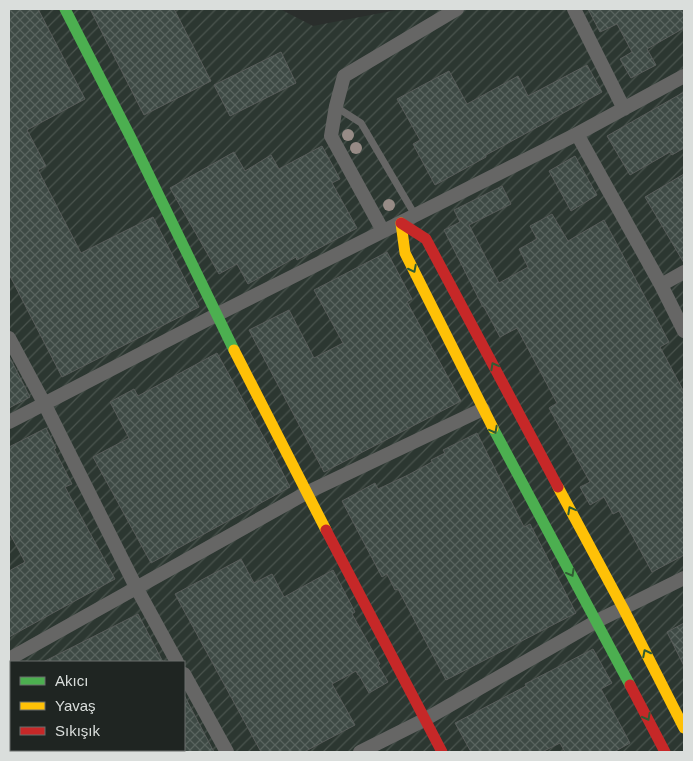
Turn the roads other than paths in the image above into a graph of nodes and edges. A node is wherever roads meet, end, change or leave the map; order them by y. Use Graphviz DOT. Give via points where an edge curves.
graph roads {
  1 [pos="64,9"];
  2 [pos="458,9"];
  3 [pos="574,9"];
  4 [pos="684,76"];
  5 [pos="336,106"];
  6 [pos="624,109"];
  7 [pos="577,134"];
  8 [pos="415,216"];
  9 [pos="401,223"];
  10 [pos="383,230"];
  11 [pos="684,272"];
  12 [pos="661,286"];
  13 [pos="216,315"];
  14 [pos="684,331"];
  15 [pos="9,338"];
  16 [pos="44,403"];
  17 [pos="483,409"];
  18 [pos="9,422"];
  19 [pos="306,494"];
  20 [pos="684,578"];
  21 [pos="136,587"];
  22 [pos="624,608"];
  23 [pos="597,622"];
  24 [pos="9,659"];
  25 [pos="176,661"];
  26 [pos="185,676"];
  27 [pos="424,720"];
  28 [pos="684,728"];
  29 [pos="227,752"];
  30 [pos="360,752"];
  31 [pos="442,752"];
  32 [pos="665,752"];
  1 -- 13 [label="street" via="130,136"];
  2 -- 5 [label="street" via="344,76"];
  3 -- 6 [label="street"];
  4 -- 6 [label="street"];
  5 -- 8 [label="lane" via="361,124"];
  5 -- 10 [label="street" via="331,136"];
  6 -- 7 [label="street"];
  7 -- 8 [label="street"];
  7 -- 12 [label="street"];
  8 -- 9 [label="street"];
  9 -- 10 [label="street"];
  9 -- 17 [label="street, one-way" via="405,253"];
  22 -- 9 [label="street, one-way" via="426,239"];
  10 -- 13 [label="street"];
  11 -- 12 [label="street"];
  12 -- 14 [label="street"];
  13 -- 16 [label="street"];
  13 -- 19 [label="street"];
  15 -- 16 [label="street"];
  16 -- 18 [label="street"];
  16 -- 21 [label="street"];
  17 -- 19 [label="street"];
  17 -- 23 [label="street, one-way"];
  19 -- 21 [label="street"];
  19 -- 27 [label="street"];
  20 -- 22 [label="street"];
  21 -- 24 [label="street"];
  21 -- 25 [label="street"];
  22 -- 23 [label="street"];
  28 -- 22 [label="street, one-way"];
  23 -- 27 [label="street"];
  23 -- 32 [label="street, one-way"];
  26 -- 29 [label="street"];
  27 -- 30 [label="street"];
  27 -- 31 [label="street"];
}
